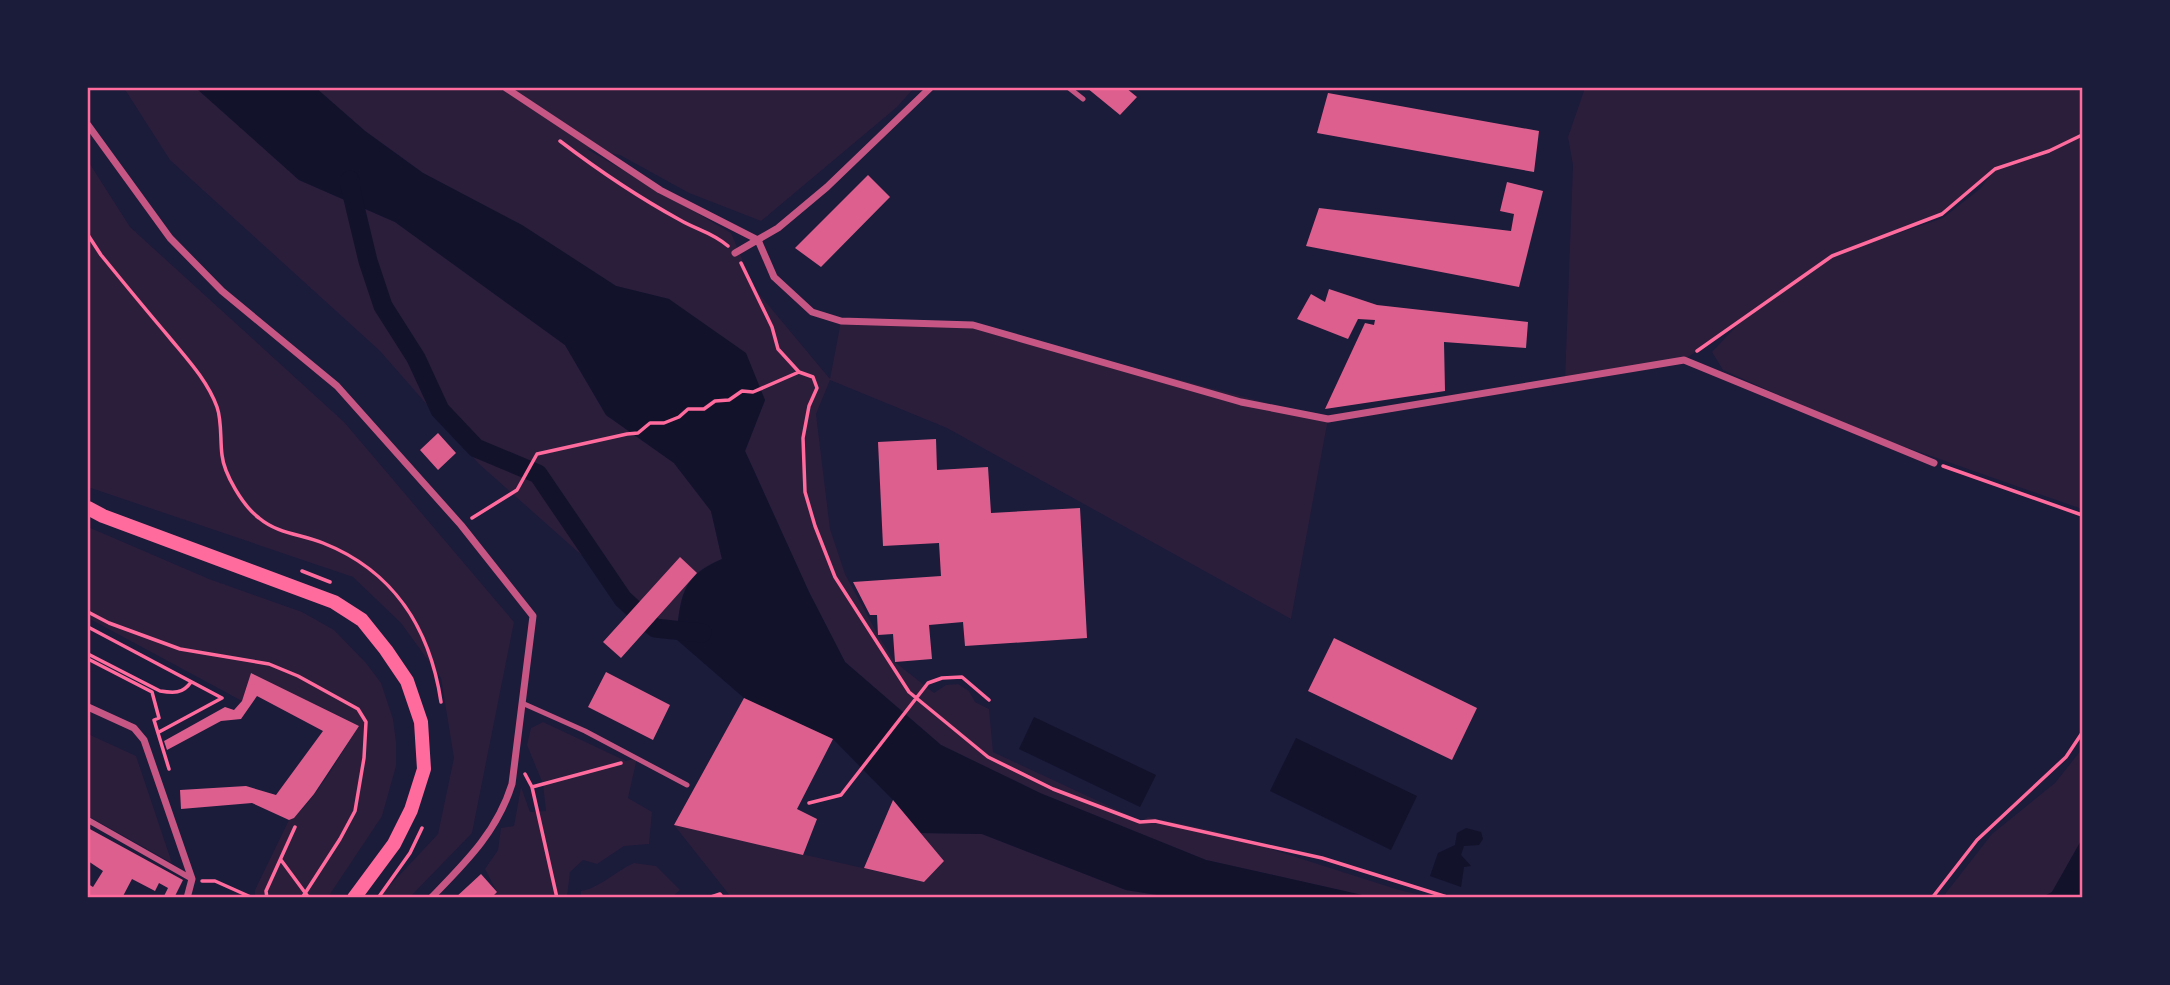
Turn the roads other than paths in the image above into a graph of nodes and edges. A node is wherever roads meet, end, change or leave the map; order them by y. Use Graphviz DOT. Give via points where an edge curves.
graph roads {
  1 [pos="506,88"];
  2 [pos="930,88"];
  3 [pos="1069,88"];
  4 [pos="1083,99"];
  5 [pos="88,125"];
  6 [pos="758,240"];
  7 [pos="735,253"];
  8 [pos="1934,463"];
  9 [pos="88,508"];
  10 [pos="522,703"];
  11 [pos="88,708"];
  12 [pos="687,785"];
  13 [pos="88,820"];
  14 [pos="192,879"];
  15 [pos="187,898"];
  16 [pos="354,898"];
  17 [pos="431,898"];
  1 -- 6 [label="street" via="660,190"];
  2 -- 6 [label="street" via="827,187"];
  3 -- 4 [label="lane"];
  5 -- 10 [label="street" via="170,238 222,291 337,386 461,525 533,616"];
  6 -- 7 [label="street"];
  6 -- 8 [label="street" via="774,277 812,312 841,321 973,325 1241,402 1328,419 1684,360"];
  9 -- 16 [label="main road" via="334,602 362,620 386,650 407,681 421,722 424,769 394,844"];
  10 -- 12 [label="lane"];
  10 -- 17 [label="street" via="505,807 476,852"];
  11 -- 14 [label="street" via="134,728 145,740"];
  13 -- 14 [label="street"];
  14 -- 15 [label="street"];
}
